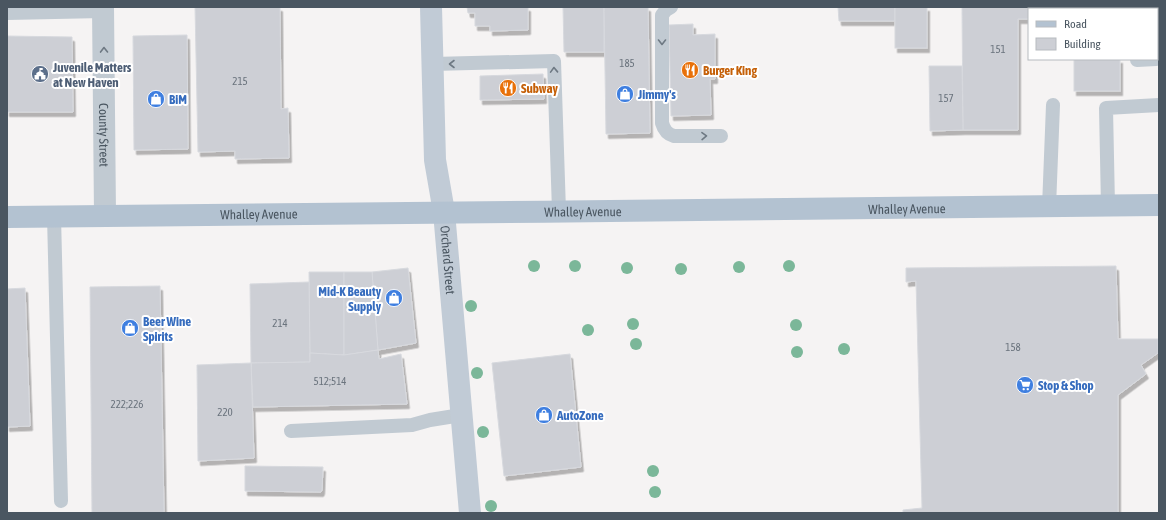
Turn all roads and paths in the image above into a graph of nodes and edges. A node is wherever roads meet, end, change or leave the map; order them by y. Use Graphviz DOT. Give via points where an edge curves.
graph roads {
  1 [pos="431,7"];
  2 [pos="671,7"];
  3 [pos="103,9"];
  4 [pos="7,13"];
  5 [pos="433,64"];
  6 [pos="1053,104"];
  7 [pos="1159,105"];
  8 [pos="721,136"];
  9 [pos="1159,205"];
  10 [pos="1049,206"];
  11 [pos="1108,206"];
  12 [pos="559,211"];
  13 [pos="444,212"];
  14 [pos="105,215"];
  15 [pos="54,216"];
  16 [pos="7,217"];
  17 [pos="461,415"];
  18 [pos="291,431"];
  19 [pos="61,501"];
  20 [pos="470,513"];
  1 -- 5 [label="main road, Orchard Street"];
  2 -- 8 [label="lane, one-way" via="662,15 662,123 669,134 674,136"];
  3 -- 4 [label="lane"];
  14 -- 3 [label="street, County Street, one-way"];
  12 -- 5 [label="lane, one-way" via="554,61"];
  5 -- 13 [label="main road, Orchard Street" via="435,160"];
  6 -- 10 [label="lane"];
  7 -- 11 [label="lane" via="1106,108"];
  9 -- 11 [label="main road, Whalley Avenue"];
  10 -- 11 [label="main road, Whalley Avenue"];
  10 -- 12 [label="main road, Whalley Avenue" via="876,210"];
  12 -- 13 [label="main road, Whalley Avenue"];
  13 -- 14 [label="main road, Whalley Avenue"];
  13 -- 17 [label="main road, Orchard Street"];
  14 -- 15 [label="main road, Whalley Avenue"];
  15 -- 16 [label="main road, Whalley Avenue"];
  15 -- 19 [label="lane"];
  17 -- 18 [label="lane" via="412,426"];
  17 -- 20 [label="main road, Orchard Street"];
}
